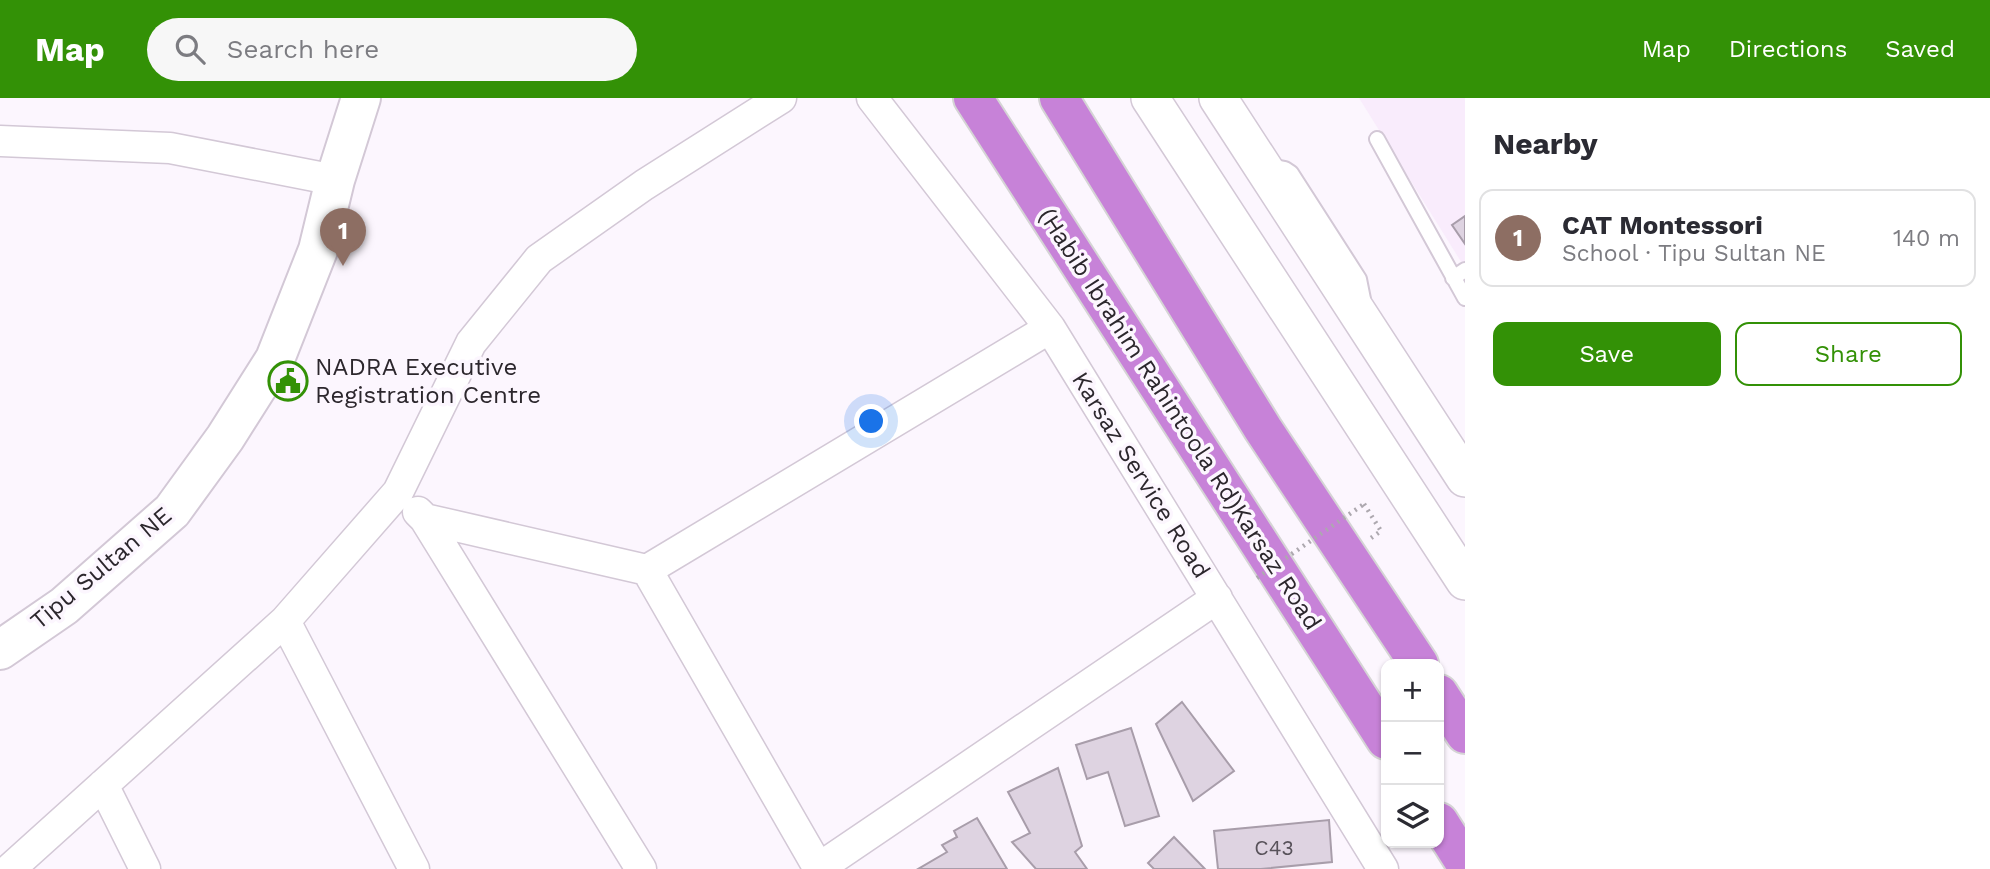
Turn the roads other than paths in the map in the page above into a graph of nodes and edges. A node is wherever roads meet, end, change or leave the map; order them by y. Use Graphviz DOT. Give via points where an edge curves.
graph roads {
  1 [pos="361,98"];
  2 [pos="781,98"];
  3 [pos="873,98"];
  4 [pos="973,98"];
  5 [pos="1059,98"];
  6 [pos="1150,98"];
  7 [pos="1218,98"];
  8 [pos="1377,139"];
  9 [pos="0,141"];
  10 [pos="335,180"];
  11 [pos="1459,274"];
  12 [pos="1465,298"];
  13 [pos="1050,328"];
  14 [pos="1465,478"];
  15 [pos="398,492"];
  16 [pos="425,519"];
  17 [pos="647,569"];
  18 [pos="1465,581"];
  19 [pos="1217,598"];
  20 [pos="285,621"];
  21 [pos="0,649"];
  22 [pos="1416,659"];
  23 [pos="1444,702"];
  24 [pos="1381,732"];
  25 [pos="1465,734"];
  26 [pos="103,785"];
  27 [pos="1444,830"];
  28 [pos="1465,863"];
  29 [pos="10,869"];
  30 [pos="145,869"];
  31 [pos="414,869"];
  32 [pos="641,869"];
  33 [pos="819,869"];
  34 [pos="1384,869"];
  1 -- 10 [label="main road, Tipu Sultan NE"];
  2 -- 15 [label="street" via="539,259 471,343"];
  3 -- 13 [label="street, Karsaz Service Road"];
  4 -- 24 [label="highway, (Habib Ibrahim Rahintoola Rd)Karsaz Road"];
  5 -- 22 [label="highway" via="1263,429"];
  6 -- 18 [label="street"];
  7 -- 14 [label="street"];
  8 -- 11 [label="lane"];
  9 -- 10 [label="street" via="170,148"];
  10 -- 21 [label="main road, Tipu Sultan NE" via="318,250 275,359 225,438 172,511 64,606"];
  11 -- 12 [label="lane"];
  13 -- 17 [label="street"];
  13 -- 19 [label="street, Karsaz Service Road"];
  15 -- 16 [label="street"];
  15 -- 20 [label="street"];
  16 -- 17 [label="street"];
  16 -- 32 [label="street"];
  17 -- 33 [label="street"];
  19 -- 33 [label="street"];
  19 -- 34 [label="street, Karsaz Service Road"];
  20 -- 26 [label="street"];
  20 -- 31 [label="street"];
  23 -- 25 [label="highway"];
  26 -- 29 [label="street"];
  26 -- 30 [label="street"];
  27 -- 28 [label="highway"];
}
